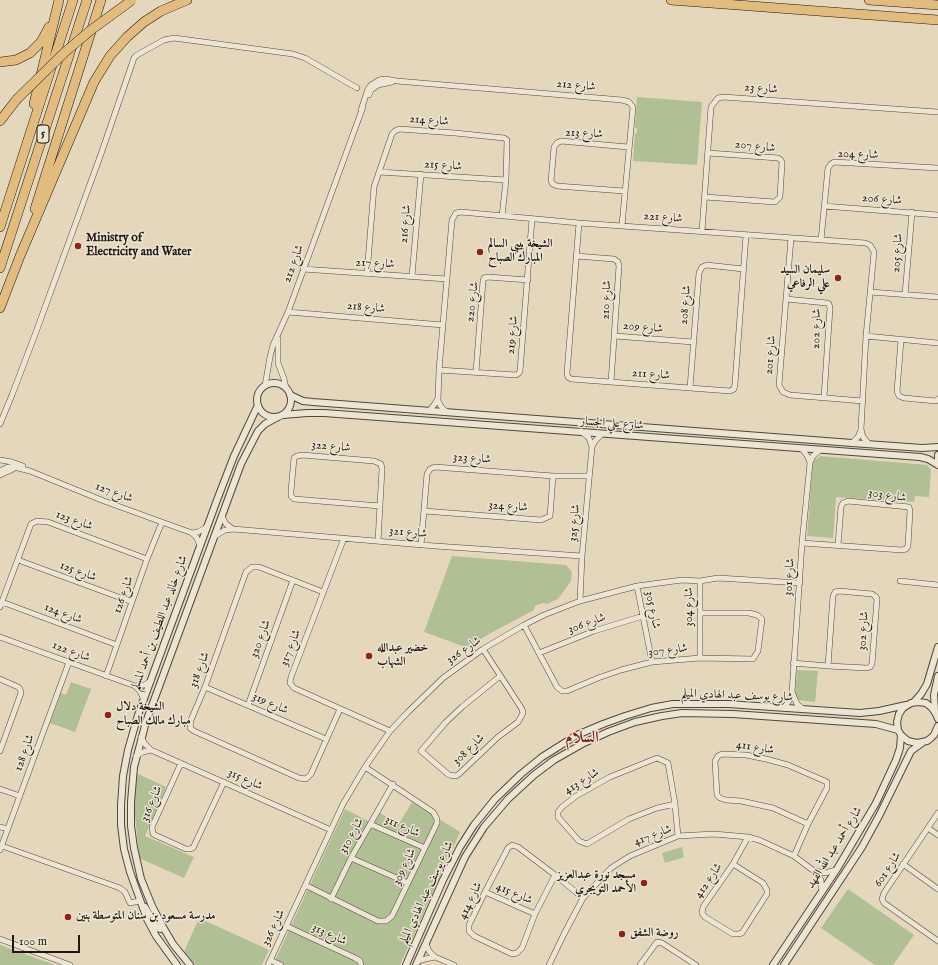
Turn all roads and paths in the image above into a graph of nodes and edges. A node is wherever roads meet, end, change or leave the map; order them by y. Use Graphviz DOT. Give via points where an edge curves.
graph roads {
  1 [pos="73,0"];
  2 [pos="86,0"];
  3 [pos="101,0"];
  4 [pos="132,0"];
  5 [pos="187,0"];
  6 [pos="671,0"];
  7 [pos="869,0"];
  8 [pos="59,2"];
  9 [pos="938,5"];
  10 [pos="938,20"];
  11 [pos="0,62"];
  12 [pos="357,88"];
  13 [pos="938,112"];
  14 [pos="0,120"];
  15 [pos="628,147"];
  16 [pos="708,153"];
  17 [pos="22,160"];
  18 [pos="938,168"];
  19 [pos="379,172"];
  20 [pos="421,174"];
  21 [pos="506,180"];
  22 [pos="624,191"];
  23 [pos="705,197"];
  24 [pos="824,206"];
  25 [pos="912,212"];
  26 [pos="938,215"];
  27 [pos="502,216"];
  28 [pos="532,219"];
  29 [pos="578,223"];
  30 [pos="622,225"];
  31 [pos="0,227"];
  32 [pos="702,231"];
  33 [pos="746,235"];
  34 [pos="791,238"];
  35 [pos="821,240"];
  36 [pos="20,256"];
  37 [pos="576,256"];
  38 [pos="0,268"];
  39 [pos="303,269"];
  40 [pos="743,269"];
  41 [pos="367,274"];
  42 [pos="412,276"];
  43 [pos="447,279"];
  44 [pos="528,280"];
  45 [pos="870,292"];
  46 [pos="905,295"];
  47 [pos="938,298"];
  48 [pos="786,299"];
  49 [pos="0,308"];
  50 [pos="288,312"];
  51 [pos="443,325"];
  52 [pos="279,334"];
  53 [pos="615,336"];
  54 [pos="866,336"];
  55 [pos="901,340"];
  56 [pos="693,342"];
  57 [pos="938,343"];
  58 [pos="439,370"];
  59 [pos="476,372"];
  60 [pos="611,382"];
  61 [pos="265,386"];
  62 [pos="286,388"];
  63 [pos="690,388"];
  64 [pos="290,395"];
  65 [pos="824,397"];
  66 [pos="438,398"];
  67 [pos="938,399"];
  68 [pos="863,401"];
  69 [pos="258,405"];
  70 [pos="354,405"];
  71 [pos="428,411"];
  72 [pos="447,412"];
  73 [pos="352,415"];
  74 [pos="280,416"];
  75 [pos="523,418"];
  76 [pos="532,419"];
  77 [pos="0,424"];
  78 [pos="522,428"];
  79 [pos="531,428"];
  80 [pos="861,429"];
  81 [pos="582,432"];
  82 [pos="602,434"];
  83 [pos="746,435"];
  84 [pos="767,437"];
  85 [pos="241,441"];
  86 [pos="852,443"];
  87 [pos="869,444"];
  88 [pos="744,445"];
  89 [pos="249,446"];
  90 [pos="766,446"];
  91 [pos="592,447"];
  92 [pos="938,447"];
  93 [pos="802,449"];
  94 [pos="820,450"];
  95 [pos="938,455"];
  96 [pos="0,460"];
  97 [pos="810,463"];
  98 [pos="938,465"];
  99 [pos="0,470"];
  100 [pos="30,471"];
  101 [pos="0,475"];
  102 [pos="553,476"];
  103 [pos="589,476"];
  104 [pos="380,506"];
  105 [pos="424,511"];
  106 [pos="222,516"];
  107 [pos="162,522"];
  108 [pos="207,527"];
  109 [pos="233,529"];
  110 [pos="192,533"];
  111 [pos="215,536"];
  112 [pos="344,538"];
  113 [pos="378,541"];
  114 [pos="802,543"];
  115 [pos="422,544"];
  116 [pos="838,545"];
  117 [pos="200,546"];
  118 [pos="582,556"];
  119 [pos="147,559"];
  120 [pos="18,560"];
  121 [pos="293,580"];
  122 [pos="700,581"];
  123 [pos="900,581"];
  124 [pos="800,583"];
  125 [pos="938,584"];
  126 [pos="637,586"];
  127 [pos="184,591"];
  128 [pos="323,592"];
  129 [pos="193,595"];
  130 [pos="181,600"];
  131 [pos="580,601"];
  132 [pos="132,602"];
  133 [pos="190,604"];
  134 [pos="1,605"];
  135 [pos="700,613"];
  136 [pos="643,616"];
  137 [pos="524,625"];
  138 [pos="0,637"];
  139 [pos="117,645"];
  140 [pos="938,647"];
  141 [pos="483,649"];
  142 [pos="539,653"];
  143 [pos="700,658"];
  144 [pos="69,662"];
  145 [pos="652,662"];
  146 [pos="793,663"];
  147 [pos="828,666"];
  148 [pos="106,676"];
  149 [pos="500,676"];
  150 [pos="938,676"];
  151 [pos="0,679"];
  152 [pos="151,680"];
  153 [pos="135,686"];
  154 [pos="206,687"];
  155 [pos="792,692"];
  156 [pos="144,700"];
  157 [pos="914,702"];
  158 [pos="673,704"];
  159 [pos="682,704"];
  160 [pos="248,705"];
  161 [pos="906,705"];
  162 [pos="784,708"];
  163 [pos="340,709"];
  164 [pos="803,709"];
  165 [pos="682,713"];
  166 [pos="674,714"];
  167 [pos="937,716"];
  168 [pos="938,726"];
  169 [pos="390,731"];
  170 [pos="900,732"];
  171 [pos="141,737"];
  172 [pos="938,737"];
  173 [pos="931,738"];
  174 [pos="326,739"];
  175 [pos="922,743"];
  176 [pos="151,750"];
  177 [pos="0,751"];
  178 [pos="136,756"];
  179 [pos="181,763"];
  180 [pos="365,767"];
  181 [pos="224,782"];
  182 [pos="393,784"];
  183 [pos="0,788"];
  184 [pos="20,796"];
  185 [pos="675,804"];
  186 [pos="121,805"];
  187 [pos="488,806"];
  188 [pos="938,813"];
  189 [pos="370,824"];
  190 [pos="808,824"];
  191 [pos="0,827"];
  192 [pos="928,828"];
  193 [pos="8,829"];
  194 [pos="331,830"];
  195 [pos="938,835"];
  196 [pos="678,836"];
  197 [pos="132,837"];
  198 [pos="748,837"];
  199 [pos="1,848"];
  200 [pos="425,848"];
  201 [pos="469,850"];
  202 [pos="457,851"];
  203 [pos="794,856"];
  204 [pos="465,857"];
  205 [pos="351,858"];
  206 [pos="733,864"];
  207 [pos="903,864"];
  208 [pos="836,869"];
  209 [pos="814,870"];
  210 [pos="555,875"];
  211 [pos="133,883"];
  212 [pos="408,883"];
  213 [pos="305,885"];
  214 [pos="938,889"];
  215 [pos="485,892"];
  216 [pos="822,892"];
  217 [pos="583,898"];
  218 [pos="331,899"];
  219 [pos="139,901"];
  220 [pos="535,914"];
  221 [pos="286,926"];
  222 [pos="163,928"];
  223 [pos="0,939"];
  224 [pos="938,941"];
  225 [pos="426,944"];
  226 [pos="435,957"];
  227 [pos="269,962"];
  228 [pos="417,963"];
  229 [pos="70,965"];
  230 [pos="177,965"];
  231 [pos="190,965"];
  232 [pos="281,965"];
  233 [pos="361,965"];
  234 [pos="406,965"];
  235 [pos="454,965"];
  236 [pos="549,965"];
  237 [pos="640,965"];
  238 [pos="696,965"];
  239 [pos="773,965"];
  240 [pos="784,965"];
  1 -- 17 [label="highway, 5"];
  2 -- 38 [label="highway, 5"];
  3 -- 36 [label="highway"];
  4 -- 14 [label="highway, bridge" via="65,52 17,99"];
  5 -- 36 [label="highway" via="161,11 144,22 110,56 85,101"];
  6 -- 10 [label="highway"];
  7 -- 9 [label="highway"];
  8 -- 11 [label="highway" via="46,34 38,46 21,58"];
  8 -- 17 [label="highway"];
  12 -- 77 [label="street" via="305,58 293,54 174,38 164,40 137,55"];
  13 -- 16 [label="street, شارع 23" via="723,97 718,98 711,107"];
  15 -- 22 [label="street, شارع 212"];
  15 -- 22 [label="street, شارع 213" via="561,141 554,147 551,181 553,184"];
  15 -- 39 [label="street, شارع 212" via="633,107 629,102 622,100 396,81 381,83 371,90 361,110"];
  16 -- 23 [label="street, شارع 23"];
  16 -- 23 [label="street, شارع 207" via="778,158 782,163 782,177 780,197 775,202"];
  17 -- 31 [label="highway, 5"];
  18 -- 24 [label="street, شارع 204" via="834,162 828,168"];
  19 -- 20 [label="street, شارع 215"];
  19 -- 21 [label="street, شارع 214" via="392,134 399,129 504,138 508,140"];
  19 -- 41 [label="street, شارع 214" via="374,187"];
  20 -- 21 [label="street, شارع 215"];
  20 -- 42 [label="street, شارع 216"];
  21 -- 27 [label="street, شارع 214"];
  22 -- 30 [label="street, شارع 212"];
  23 -- 32 [label="street, شارع 23"];
  24 -- 25 [label="street, شارع 206"];
  24 -- 35 [label="street, شارع 204"];
  25 -- 26 [label="street, شارع 206"];
  25 -- 46 [label="street, شارع 205"];
  27 -- 28 [label="street, شارع 221"];
  27 -- 43 [label="street, شارع 221" via="461,212 454,215"];
  28 -- 29 [label="street, شارع 221"];
  28 -- 44 [label="street, شارع 219"];
  29 -- 30 [label="street, شارع 221"];
  29 -- 37 [label="street, شارع 211"];
  30 -- 32 [label="street, شارع 221"];
  32 -- 33 [label="street, شارع 221"];
  33 -- 34 [label="street, شارع 221"];
  33 -- 40 [label="street, شارع 211"];
  34 -- 35 [label="street, شارع 221"];
  34 -- 48 [label="street, شارع 201"];
  35 -- 45 [label="street, شارع 221" via="870,245 874,252"];
  36 -- 49 [label="highway"];
  37 -- 53 [label="street, شارع 210" via="614,259 618,262"];
  37 -- 60 [label="street, شارع 211" via="568,377"];
  39 -- 41 [label="street, شارع 217"];
  39 -- 50 [label="street, شارع 212"];
  40 -- 56 [label="street, شارع 208" via="707,265 702,267 699,273"];
  40 -- 63 [label="street, شارع 211" via="734,389 730,391"];
  41 -- 42 [label="street, شارع 217"];
  42 -- 43 [label="street, شارع 217"];
  43 -- 51 [label="street, شارع 221"];
  44 -- 59 [label="street, شارع 219" via="520,371 516,375"];
  44 -- 59 [label="street, شارع 220" via="484,278"];
  45 -- 46 [label="street"];
  45 -- 54 [label="street, شارع 221"];
  46 -- 47 [label="street"];
  48 -- 65 [label="street, شارع 201" via="779,385 783,392 790,395"];
  48 -- 65 [label="street, شارع 202" via="829,304"];
  50 -- 51 [label="street, شارع 218"];
  50 -- 52 [label="street, شارع 212"];
  51 -- 58 [label="street, شارع 221"];
  52 -- 61 [label="street, شارع 212" via="271,351"];
  52 -- 62 [label="street, شارع 212" via="277,358"];
  53 -- 56 [label="street, شارع 209"];
  53 -- 60 [label="street, شارع 210"];
  54 -- 55 [label="street"];
  54 -- 68 [label="street, شارع 221"];
  55 -- 57 [label="street"];
  55 -- 67 [label="street" via="896,391 899,396 936,401"];
  56 -- 63 [label="street, شارع 208"];
  58 -- 59 [label="street, شارع 219"];
  58 -- 66 [label="street, شارع 221"];
  60 -- 63 [label="street, شارع 211"];
  61 -- 62 [label="street" via="275,383"];
  61 -- 69 [label="street" via="258,394"];
  62 -- 64 [label="street"];
  64 -- 70 [label="street, شارع علي الجسار" via="308,402"];
  64 -- 74 [label="street" via="289,408"];
  65 -- 68 [label="street, شارع 201"];
  66 -- 71 [label="street"];
  66 -- 72 [label="street" via="440,406"];
  68 -- 80 [label="street, شارع 221"];
  69 -- 74 [label="street" via="263,413 272,418"];
  69 -- 85 [label="street, شارع خالد عبد اللطيف بن أحمد المسلم"];
  70 -- 71 [label="street, شارع علي الجسار"];
  70 -- 73 [label="street"];
  71 -- 72 [label="street, شارع علي الجسار"];
  72 -- 75 [label="street, شارع علي الجسار"];
  73 -- 74 [label="street, شارع علي الجسار" via="314,413"];
  73 -- 78 [label="street, شارع علي الجسار"];
  74 -- 89 [label="street, شارع خالد عبد اللطيف بن أحمد المسلم" via="261,428"];
  75 -- 76 [label="street, شارع علي الجسار"];
  75 -- 78 [label="street"];
  76 -- 79 [label="street"];
  76 -- 83 [label="street, شارع علي الجسار"];
  78 -- 79 [label="street, شارع علي الجسار"];
  79 -- 81 [label="street, شارع علي الجسار"];
  80 -- 86 [label="street, شارع 221"];
  80 -- 87 [label="street"];
  81 -- 82 [label="street, شارع علي الجسار"];
  81 -- 91 [label="street" via="589,438"];
  82 -- 88 [label="street, شارع علي الجسار"];
  82 -- 91 [label="street"];
  83 -- 84 [label="street, شارع علي الجسار"];
  83 -- 88 [label="street"];
  84 -- 86 [label="street, شارع علي الجسار"];
  84 -- 90 [label="street"];
  85 -- 89 [label="street"];
  85 -- 108 [label="street, شارع خالد عبد اللطيف بن أحمد المسلم"];
  86 -- 87 [label="street, شارع علي الجسار"];
  87 -- 92 [label="street, شارع علي الجسار"];
  88 -- 90 [label="street, شارع علي الجسار"];
  89 -- 106 [label="street, شارع خالد عبد اللطيف بن أحمد المسلم"];
  90 -- 93 [label="street, شارع علي الجسار"];
  91 -- 103 [label="street, شارع 325"];
  93 -- 94 [label="street, شارع علي الجسار"];
  93 -- 97 [label="street"];
  94 -- 97 [label="street"];
  94 -- 98 [label="street, شارع علي الجسار" via="920,457"];
  95 -- 98 [label="street"];
  96 -- 100 [label="street" via="19,464"];
  97 -- 114 [label="street, شارع 301"];
  99 -- 100 [label="street, شارع 127" via="14,466"];
  100 -- 101 [label="street, شارع 127" via="14,469"];
  100 -- 107 [label="street, شارع 127"];
  102 -- 103 [label="street, شارع 323"];
  102 -- 105 [label="street, شارع 323" via="435,467 427,474"];
  102 -- 105 [label="street, شارع 324" via="550,516 541,520"];
  103 -- 118 [label="street, شارع 325"];
  104 -- 104 [label="street, شارع 322" via="382,469 379,462 302,455 294,458 290,491 294,499"];
  104 -- 113 [label="street, شارع 322"];
  105 -- 115 [label="street, شارع 323"];
  106 -- 109 [label="street" via="226,524"];
  106 -- 111 [label="street, شارع خالد عبد اللطيف بن أحمد المسلم"];
  107 -- 110 [label="street, شارع 127"];
  107 -- 119 [label="street, شارع 126"];
  108 -- 110 [label="street"];
  108 -- 117 [label="street, شارع خالد عبد اللطيف بن أحمد المسلم"];
  109 -- 111 [label="street, شارع 321" via="221,531"];
  109 -- 112 [label="street, شارع 321"];
  110 -- 117 [label="street"];
  111 -- 129 [label="street, شارع خالد عبد اللطيف بن أحمد المسلم"];
  112 -- 113 [label="street, شارع 321"];
  112 -- 128 [label="street, شارع 317"];
  113 -- 115 [label="street, شارع 321"];
  114 -- 116 [label="street, شارع 303"];
  114 -- 124 [label="street, شارع 301"];
  115 -- 118 [label="street, شارع 321"];
  116 -- 116 [label="street, شارع 303" via="906,549 909,507 848,501 843,503"];
  117 -- 127 [label="street, شارع خالد عبد اللطيف بن أحمد المسلم"];
  118 -- 131 [label="street, شارع 325"];
  119 -- 120 [label="street, شارع 123" via="48,522 37,521 31,524"];
  119 -- 132 [label="street, شارع 126"];
  120 -- 132 [label="street, شارع 125"];
  120 -- 134 [label="street, شارع 123"];
  121 -- 128 [label="street, شارع 318"];
  121 -- 154 [label="street, شارع 318" via="259,567 252,567 246,572"];
  121 -- 160 [label="street, شارع 320"];
  122 -- 124 [label="street, شارع 326" via="718,578"];
  122 -- 126 [label="street, شارع 326" via="682,580"];
  122 -- 135 [label="street, شارع 304"];
  123 -- 125 [label="street"];
  124 -- 146 [label="street, شارع 301"];
  126 -- 131 [label="street, شارع 326"];
  126 -- 136 [label="street, شارع 305"];
  127 -- 129 [label="street"];
  127 -- 130 [label="street, شارع خالد عبد اللطيف بن أحمد المسلم"];
  128 -- 163 [label="street, شارع 317" via="290,683 294,688"];
  129 -- 133 [label="street, شارع خالد عبد اللطيف بن أحمد المسلم"];
  130 -- 133 [label="street" via="186,600"];
  130 -- 152 [label="street, شارع خالد عبد اللطيف بن أحمد المسلم"];
  131 -- 137 [label="street, شارع 326"];
  132 -- 139 [label="street, شارع 126"];
  133 -- 171 [label="street, شارع خالد عبد اللطيف بن أحمد المسلم"];
  134 -- 139 [label="street, شارع 124"];
  135 -- 143 [label="street, شارع 304"];
  135 -- 143 [label="street, شارع 307" via="749,613 762,619 758,651 753,659"];
  136 -- 142 [label="street, شارع 306" via="594,631"];
  136 -- 145 [label="street, شارع 305"];
  137 -- 141 [label="street, شارع 326"];
  137 -- 142 [label="street, شارع 307"];
  138 -- 144 [label="street, شارع 122"];
  139 -- 148 [label="street, شارع 126"];
  140 -- 157 [label="street" via="927,684"];
  141 -- 149 [label="street, شارع 308"];
  141 -- 169 [label="street, شارع 326" via="443,678"];
  142 -- 145 [label="street, شارع 307" via="557,687 562,691"];
  143 -- 145 [label="street, شارع 307"];
  144 -- 148 [label="street, شارع 122"];
  144 -- 184 [label="street, شارع 128"];
  146 -- 147 [label="street, شارع 302"];
  146 -- 155 [label="street, شارع 301"];
  147 -- 147 [label="street, شارع 302" via="870,668 877,599 872,594 835,592"];
  148 -- 153 [label="street, شارع 122"];
  149 -- 149 [label="street, شارع 308" via="522,709 521,718 459,774 449,775 421,751 446,722"];
  150 -- 167 [label="street" via="934,695"];
  151 -- 177 [label="street" via="18,687 21,692"];
  152 -- 153 [label="street" via="144,685"];
  152 -- 156 [label="street, شارع خالد عبد اللطيف بن أحمد المسلم"];
  153 -- 156 [label="street"];
  154 -- 160 [label="street, شارع 319"];
  154 -- 174 [label="street, شارع 318" via="190,728 299,778 306,779 311,774"];
  155 -- 162 [label="street, شارع 301"];
  155 -- 164 [label="street"];
  156 -- 186 [label="street, شارع خالد عبد اللطيف بن أحمد المسلم" via="128,750"];
  157 -- 161 [label="street, شارع يوسف عبد الهادي الميلم"];
  157 -- 167 [label="street" via="926,703"];
  158 -- 159 [label="street, شارع يوسف عبد الهادي الميلم"];
  158 -- 166 [label="street"];
  158 -- 187 [label="street, شارع يوسف عبد الهادي الميلم" via="614,720 564,743 521,774"];
  159 -- 162 [label="street, شارع يوسف عبد الهادي الميلم"];
  159 -- 165 [label="street"];
  160 -- 174 [label="street, شارع 319"];
  161 -- 164 [label="street, شارع يوسف عبد الهادي الميلم" via="866,712"];
  161 -- 170 [label="street, شارع أحمد عبد الله الفهد" via="897,722"];
  162 -- 164 [label="street, شارع يوسف عبد الهادي الميلم"];
  163 -- 169 [label="street, شارع 317"];
  163 -- 174 [label="street, شارع 318"];
  165 -- 166 [label="street, شارع يوسف عبد الهادي الميلم"];
  165 -- 170 [label="street, شارع يوسف عبد الهادي الميلم" via="876,724"];
  166 -- 201 [label="street, شارع يوسف عبد الهادي الميلم" via="608,732 584,742 554,760 508,799 484,827"];
  168 -- 173 [label="street"];
  169 -- 180 [label="street, شارع 326"];
  170 -- 175 [label="street, شارع يوسف عبد الهادي الميلم" via="908,741"];
  170 -- 208 [label="street, شارع أحمد عبد الله الفهد" via="900,748 893,768 876,803"];
  171 -- 176 [label="street, شارع 315"];
  171 -- 178 [label="street, شارع خالد عبد اللطيف بن أحمد المسلم"];
  172 -- 173 [label="street"];
  173 -- 175 [label="street, شارع أحمد عبد الله الفهد"];
  175 -- 240 [label="street, شارع أحمد عبد الله الفهد" via="911,750 862,847"];
  176 -- 178 [label="street"];
  176 -- 179 [label="street, شارع 315"];
  178 -- 197 [label="street, شارع خالد عبد اللطيف بن أحمد المسلم" via="131,802"];
  179 -- 181 [label="street, شارع 315"];
  179 -- 181 [label="street, شارع 316" via="152,829 154,835 171,843 188,850 193,848"];
  180 -- 182 [label="street, شارع 309"];
  180 -- 194 [label="street, شارع 326"];
  181 -- 194 [label="street, شارع 315"];
  182 -- 189 [label="street, شارع 310"];
  182 -- 200 [label="street, شارع 309" via="436,815 437,823"];
  183 -- 184 [label="street"];
  184 -- 193 [label="street, شارع 128"];
  185 -- 185 [label="street, شارع 413" via="668,763 657,758 610,777 576,796 562,807 558,817 579,841 587,844 629,819 656,808"];
  185 -- 196 [label="street, شارع 413"];
  186 -- 197 [label="street" via="126,807 128,828"];
  186 -- 211 [label="street, شارع خالد عبد اللطيف بن أحمد المسلم" via="122,836"];
  187 -- 201 [label="street" via="465,843"];
  187 -- 202 [label="street, شارع يوسف عبد الهادي الميلم"];
  188 -- 192 [label="street, شارع 601"];
  189 -- 200 [label="street, شارع 311"];
  189 -- 205 [label="street, شارع 310"];
  190 -- 190 [label="street, شارع 411" via="828,788 827,782 788,765 766,759 740,755 718,756 715,761 717,795 720,798 773,808"];
  190 -- 203 [label="street, شارع 411"];
  191 -- 193 [label="street"];
  192 -- 195 [label="street"];
  192 -- 207 [label="street, شارع 601"];
  193 -- 199 [label="street, شارع 128"];
  194 -- 213 [label="street, شارع 326"];
  196 -- 198 [label="street, شارع 417" via="714,834"];
  196 -- 217 [label="street, شارع 417" via="630,856 611,868"];
  197 -- 222 [label="street, شارع خالد عبد اللطيف بن أحمد المسلم" via="141,879"];
  198 -- 203 [label="street, شارع 417"];
  198 -- 206 [label="street, شارع 412"];
  199 -- 219 [label="street" via="120,888 130,903"];
  200 -- 212 [label="street, شارع 309"];
  201 -- 204 [label="street, شارع يوسف عبد الهادي الميلم"];
  202 -- 204 [label="street"];
  202 -- 234 [label="street, شارع يوسف عبد الهادي الميلم"];
  203 -- 209 [label="street, شارع 417"];
  204 -- 225 [label="street, شارع يوسف عبد الهادي الميلم"];
  205 -- 212 [label="street"];
  205 -- 218 [label="street, شارع 310"];
  206 -- 206 [label="street, شارع 412" via="702,912 705,917 733,934 738,934 742,932 767,894 767,890 763,883"];
  207 -- 214 [label="street"];
  207 -- 224 [label="street, شارع 601" via="882,899"];
  208 -- 209 [label="street" via="825,873"];
  208 -- 216 [label="street, شارع أحمد عبد الله الفهد"];
  209 -- 216 [label="street" via="821,880"];
  210 -- 215 [label="street, شارع 414" via="512,845"];
  210 -- 217 [label="street, شارع 414"];
  210 -- 220 [label="street, شارع 414"];
  211 -- 219 [label="street, شارع خالد عبد اللطيف بن أحمد المسلم"];
  211 -- 222 [label="street" via="156,927"];
  212 -- 218 [label="street, شارع 309" via="392,916 384,922"];
  213 -- 218 [label="street, شارع 309"];
  213 -- 221 [label="street, شارع 326"];
  215 -- 220 [label="street, شارع 415"];
  215 -- 220 [label="street, شارع 414" via="469,925 469,931 474,936 512,954 522,948"];
  216 -- 239 [label="street, شارع أحمد عبد الله الفهد"];
  217 -- 236 [label="street, شارع 417"];
  219 -- 230 [label="street, شارع خالد عبد اللطيف بن أحمد المسلم" via="156,936"];
  221 -- 227 [label="street, شارع 326"];
  221 -- 233 [label="street, شارع 313" via="355,958"];
  222 -- 231 [label="street, شارع خالد عبد اللطيف بن أحمد المسلم"];
  223 -- 229 [label="street"];
  225 -- 226 [label="street"];
  225 -- 228 [label="street, شارع يوسف عبد الهادي الميلم"];
  226 -- 228 [label="street" via="425,958"];
  226 -- 235 [label="street"];
  227 -- 232 [label="street"];
  237 -- 238 [label="street" via="657,942"];
}
